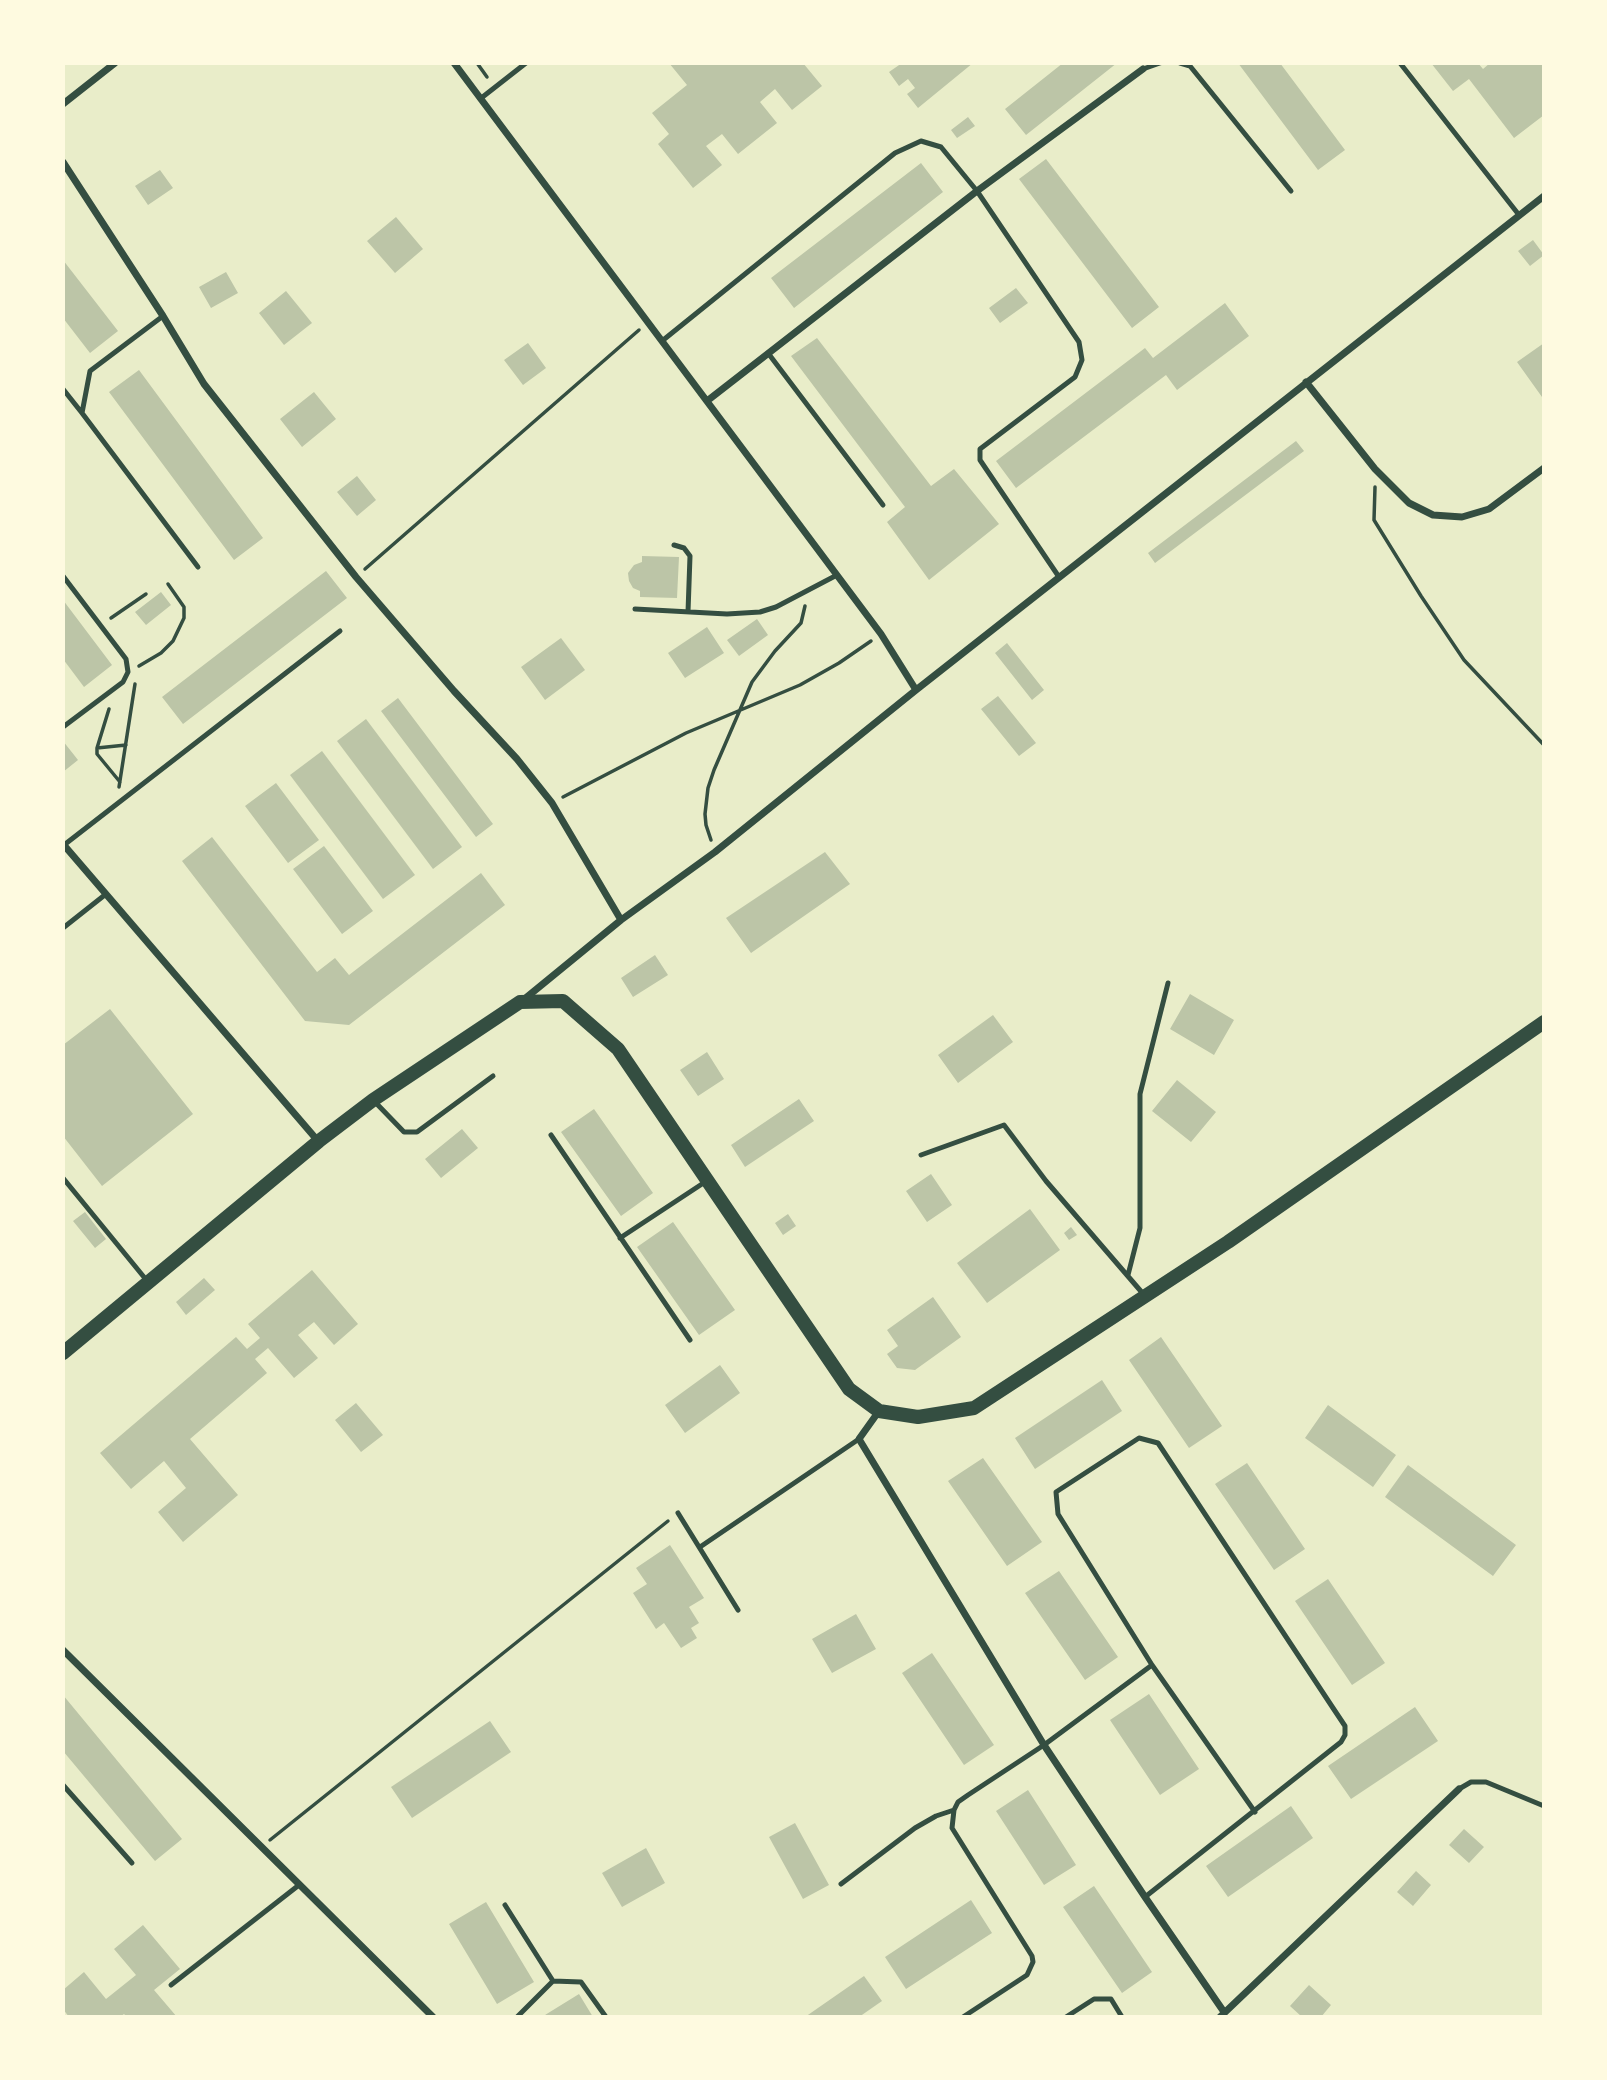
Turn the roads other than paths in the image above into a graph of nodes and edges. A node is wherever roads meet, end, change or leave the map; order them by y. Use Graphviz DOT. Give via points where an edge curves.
graph roads {
  1 [pos="115,63"];
  2 [pos="454,63"];
  3 [pos="526,63"];
  4 [pos="1160,63"];
  5 [pos="1180,63"];
  6 [pos="1400,63"];
  7 [pos="1143,69"];
  8 [pos="480,99"];
  9 [pos="63,104"];
  10 [pos="63,162"];
  11 [pos="977,191"];
  12 [pos="1292,191"];
  13 [pos="1544,196"];
  14 [pos="1519,215"];
  15 [pos="163,316"];
  16 [pos="662,341"];
  17 [pos="768,353"];
  18 [pos="1306,382"];
  19 [pos="63,388"];
  20 [pos="707,401"];
  21 [pos="82,413"];
  22 [pos="1544,468"];
  23 [pos="883,505"];
  24 [pos="674,545"];
  25 [pos="198,567"];
  26 [pos="837,575"];
  27 [pos="63,576"];
  28 [pos="1059,577"];
  29 [pos="635,609"];
  30 [pos="688,612"];
  31 [pos="341,631"];
  32 [pos="916,690"];
  33 [pos="63,727"];
  34 [pos="63,844"];
  35 [pos="106,894"];
  36 [pos="621,920"];
  37 [pos="63,928"];
  38 [pos="1168,983"];
  39 [pos="520,1002"];
  40 [pos="1544,1022"];
  41 [pos="493,1076"];
  42 [pos="373,1100"];
  43 [pos="551,1135"];
  44 [pos="318,1142"];
  45 [pos="921,1155"];
  46 [pos="63,1178"];
  47 [pos="708,1180"];
  48 [pos="620,1238"];
  49 [pos="1128,1275"];
  50 [pos="148,1282"];
  51 [pos="1145,1296"];
  52 [pos="690,1340"];
  53 [pos="63,1353"];
  54 [pos="879,1411"];
  55 [pos="859,1439"];
  56 [pos="678,1513"];
  57 [pos="701,1547"];
  58 [pos="738,1610"];
  59 [pos="63,1650"];
  60 [pos="1152,1665"];
  61 [pos="1044,1745"];
  62 [pos="63,1785"];
  63 [pos="1459,1789"];
  64 [pos="1544,1806"];
  65 [pos="954,1810"];
  66 [pos="1255,1812"];
  67 [pos="132,1863"];
  68 [pos="841,1884"];
  69 [pos="299,1885"];
  70 [pos="1144,1897"];
  71 [pos="505,1905"];
  72 [pos="553,1981"];
  73 [pos="171,1985"];
  74 [pos="1222,2015"];
  75 [pos="433,2017"];
  76 [pos="517,2017"];
  77 [pos="606,2017"];
  78 [pos="963,2017"];
  79 [pos="1066,2017"];
  80 [pos="1122,2017"];
  1 -- 9 [label="street"];
  2 -- 8 [label="street"];
  3 -- 8 [label="lane"];
  4 -- 7 [label="lane"];
  5 -- 12 [label="lane" via="1190,66"];
  6 -- 14 [label="lane"];
  7 -- 11 [label="street"];
  8 -- 16 [label="street"];
  10 -- 15 [label="street"];
  11 -- 16 [label="lane" via="941,148 921,141 904,149"];
  11 -- 17 [label="street"];
  11 -- 28 [label="lane" via="1079,342 1082,360 1075,377 980,449 980,460"];
  13 -- 14 [label="street"];
  14 -- 18 [label="street"];
  15 -- 21 [label="lane" via="90,371"];
  15 -- 36 [label="street" via="204,384 356,577 552,803"];
  16 -- 20 [label="street"];
  17 -- 20 [label="street"];
  17 -- 23 [label="lane"];
  18 -- 22 [label="street" via="1375,469 1409,503 1433,515 1462,517 1489,509"];
  18 -- 28 [label="street"];
  19 -- 21 [label="lane"];
  20 -- 26 [label="street"];
  21 -- 25 [label="lane"];
  24 -- 30 [label="lane" via="690,555"];
  26 -- 30 [label="lane" via="760,612"];
  26 -- 32 [label="street"];
  27 -- 33 [label="lane" via="125,659 128,672 123,682"];
  28 -- 32 [label="street"];
  29 -- 30 [label="lane"];
  31 -- 34 [label="lane"];
  32 -- 36 [label="street" via="715,852"];
  34 -- 35 [label="street"];
  35 -- 37 [label="lane"];
  35 -- 44 [label="street"];
  36 -- 39 [label="street"];
  38 -- 49 [label="lane" via="1140,1094 1140,1228"];
  39 -- 42 [label="main road"];
  39 -- 47 [label="main road" via="563,1001 618,1049"];
  40 -- 51 [label="main road"];
  41 -- 42 [label="lane" via="417,1132 404,1132"];
  42 -- 44 [label="main road"];
  43 -- 48 [label="lane"];
  44 -- 50 [label="main road"];
  45 -- 49 [label="lane" via="1004,1125"];
  46 -- 50 [label="lane"];
  47 -- 48 [label="lane"];
  47 -- 54 [label="main road" via="849,1389"];
  48 -- 52 [label="lane"];
  49 -- 51 [label="lane"];
  50 -- 53 [label="main road"];
  51 -- 54 [label="main road" via="974,1408 918,1418"];
  54 -- 55 [label="street"];
  55 -- 57 [label="lane"];
  55 -- 61 [label="street"];
  56 -- 57 [label="lane"];
  57 -- 58 [label="lane"];
  59 -- 69 [label="street"];
  60 -- 61 [label="lane"];
  60 -- 66 [label="lane"];
  60 -- 66 [label="lane" via="1058,1514 1056,1492 1139,1438 1158,1443 1345,1726 1341,1742"];
  61 -- 65 [label="lane" via="958,1802"];
  61 -- 70 [label="street"];
  62 -- 67 [label="lane"];
  63 -- 64 [label="lane" via="1471,1782 1486,1782"];
  63 -- 74 [label="street"];
  65 -- 68 [label="lane" via="915,1828"];
  65 -- 78 [label="lane" via="952,1828 1033,1962 1027,1975"];
  66 -- 70 [label="lane"];
  69 -- 73 [label="lane"];
  69 -- 75 [label="street"];
  70 -- 74 [label="street"];
  71 -- 72 [label="lane"];
  72 -- 76 [label="lane"];
  72 -- 77 [label="lane" via="582,1982"];
  79 -- 80 [label="lane" via="1094,1999 1111,1999"];
}
